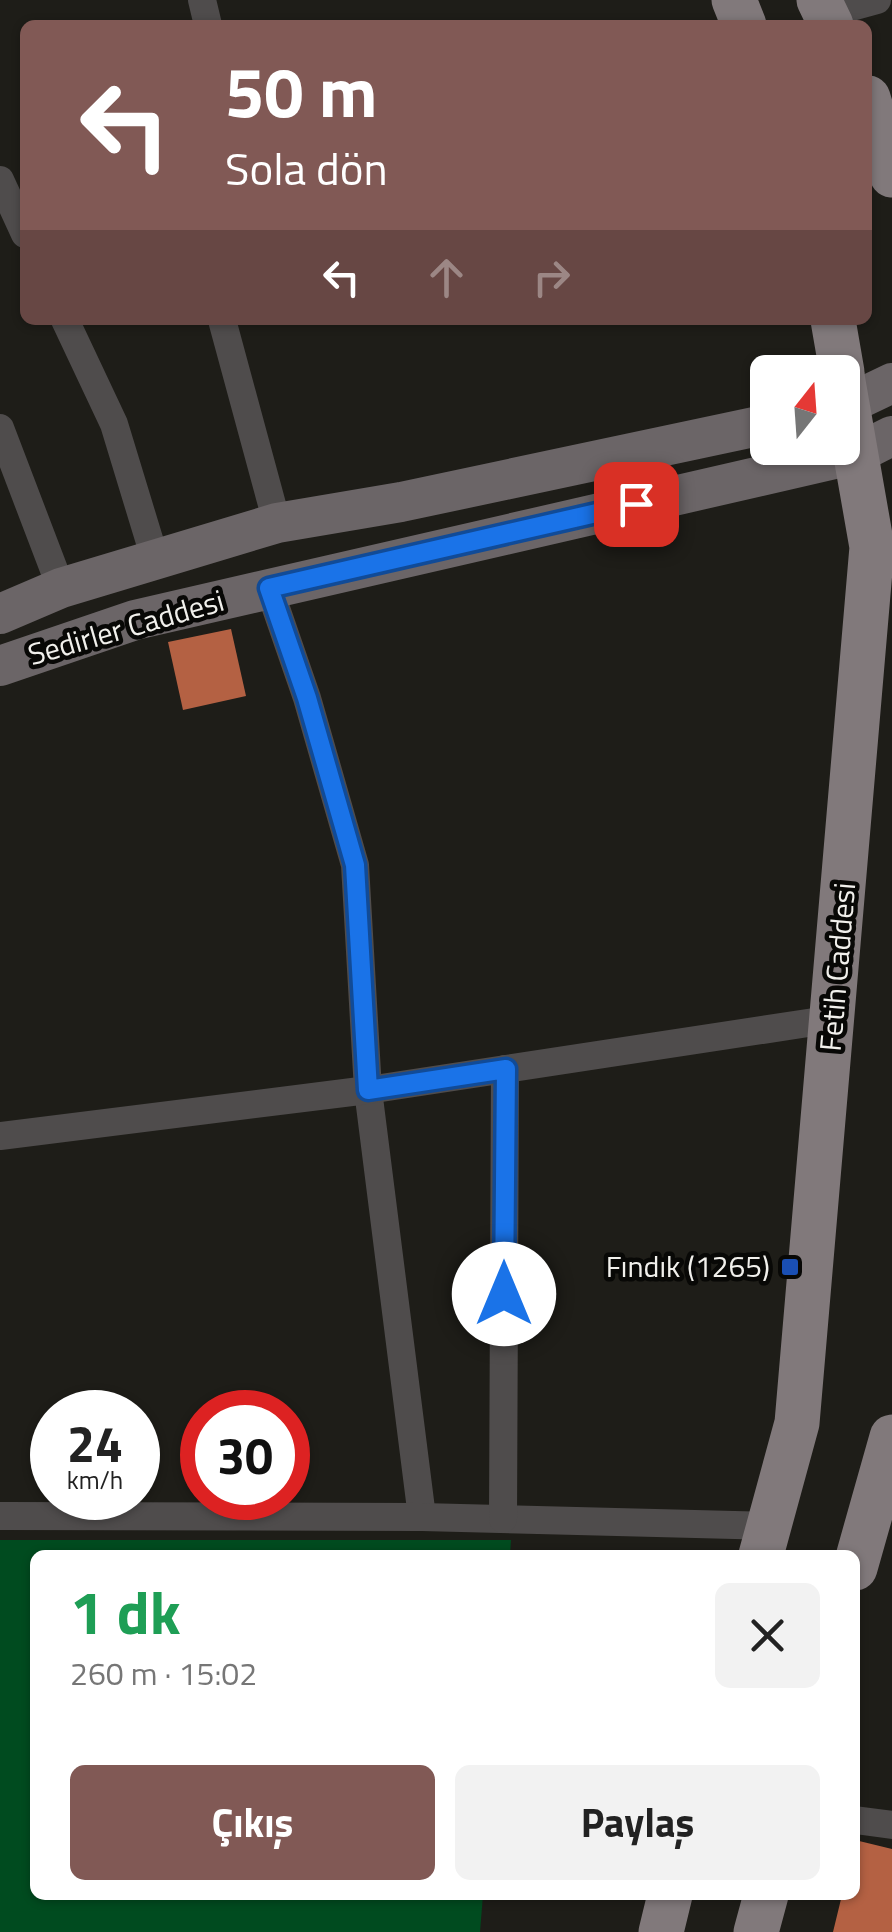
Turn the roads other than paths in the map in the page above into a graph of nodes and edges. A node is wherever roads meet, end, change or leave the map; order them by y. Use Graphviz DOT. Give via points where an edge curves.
graph roads {
  1 [pos="877,0"];
  2 [pos="825,13"];
  3 [pos="872,110"];
  4 [pos="890,166"];
  5 [pos="0,180"];
  6 [pos="20,223"];
  7 [pos="68,325"];
  8 [pos="223,325"];
  9 [pos="834,325"];
  10 [pos="838,355"];
  11 [pos="892,383"];
  12 [pos="860,388"];
  13 [pos="860,420"];
  14 [pos="0,428"];
  15 [pos="750,428"];
  16 [pos="874,445"];
  17 [pos="277,523"];
  18 [pos="156,562"];
  19 [pos="61,588"];
  20 [pos="269,588"];
  21 [pos="0,614"];
  22 [pos="0,666"];
  23 [pos="834,1020"];
  24 [pos="506,1069"];
  25 [pos="368,1090"];
  26 [pos="0,1136"];
  27 [pos="892,1437"];
  28 [pos="0,1506"];
  29 [pos="0,1516"];
  30 [pos="422,1517"];
  31 [pos="502,1519"];
  32 [pos="765,1540"];
  33 [pos="860,1550"];
  34 [pos="860,1821"];
  35 [pos="892,1825"];
  36 [pos="669,1900"];
  37 [pos="765,1900"];
  38 [pos="660,1932"];
  39 [pos="756,1932"];
  1 -- 2 [label="street"];
  3 -- 4 [label="main road"];
  5 -- 6 [label="street"];
  7 -- 18 [label="street" via="114,424"];
  8 -- 17 [label="street"];
  9 -- 10 [label="main road, Fetih Caddesi"];
  11 -- 12 [label="main road"];
  13 -- 16 [label="main road, Fetih Caddesi"];
  14 -- 19 [label="street"];
  15 -- 17 [label="main road, Sedirler Caddesi"];
  16 -- 20 [label="main road, Sedirler Caddesi"];
  16 -- 23 [label="main road, Fetih Caddesi" via="872,547"];
  17 -- 18 [label="main road, Sedirler Caddesi"];
  18 -- 19 [label="main road, Sedirler Caddesi"];
  19 -- 21 [label="main road, Sedirler Caddesi"];
  20 -- 22 [label="main road, Sedirler Caddesi" via="134,620"];
  20 -- 25 [label="street" via="355,865"];
  23 -- 24 [label="street"];
  23 -- 32 [label="main road, Fetih Caddesi" via="796,1423"];
  24 -- 25 [label="street"];
  24 -- 31 [label="street"];
  25 -- 26 [label="street"];
  25 -- 30 [label="street"];
  27 -- 33 [label="main road"];
  28 -- 29 [label="street"];
  29 -- 30 [label="street"];
  30 -- 31 [label="street"];
  31 -- 32 [label="street"];
  34 -- 35 [label="street"];
  36 -- 38 [label="main road"];
  37 -- 39 [label="main road"];
}
